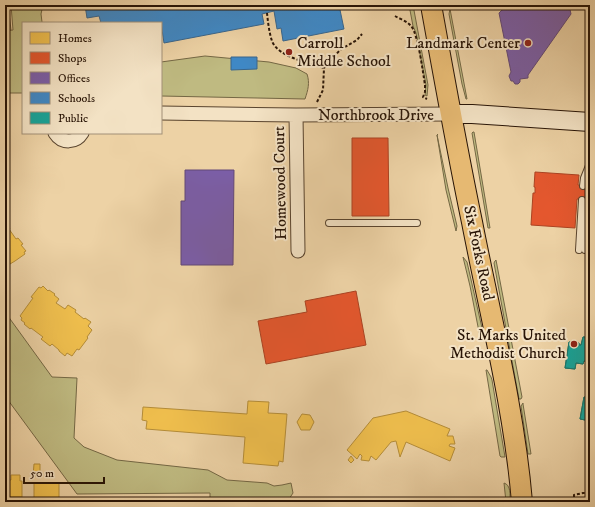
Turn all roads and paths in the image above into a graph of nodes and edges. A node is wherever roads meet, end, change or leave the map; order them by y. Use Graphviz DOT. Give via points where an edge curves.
graph roads {
  1 [pos="431,5"];
  2 [pos="267,13"];
  3 [pos="395,16"];
  4 [pos="362,34"];
  5 [pos="324,68"];
  6 [pos="427,99"];
  7 [pos="317,102"];
  8 [pos="162,113"];
  9 [pos="452,114"];
  10 [pos="296,115"];
  11 [pos="590,122"];
  12 [pos="56,134"];
  13 [pos="81,134"];
  14 [pos="590,163"];
  15 [pos="590,172"];
  16 [pos="586,186"];
  17 [pos="585,200"];
  18 [pos="329,223"];
  19 [pos="416,223"];
  20 [pos="582,250"];
  21 [pos="298,251"];
  22 [pos="590,493"];
  23 [pos="522,502"];
  24 [pos="574,502"];
  1 -- 9 [label="main road, Six Forks Road"];
  2 -- 5 [label="path" via="272,42 280,52"];
  3 -- 6 [label="path" via="410,25 415,33 425,89 423,97"];
  4 -- 5 [label="path" via="340,50"];
  5 -- 7 [label="path" via="322,90"];
  8 -- 10 [label="street, Northbrook Drive"];
  9 -- 10 [label="street, Northbrook Drive"];
  9 -- 11 [label="street, Northbrook Drive"];
  9 -- 23 [label="main road, Six Forks Road" via="508,397"];
  10 -- 21 [label="street, Homewood Court"];
  12 -- 13 [label="street" via="70,142"];
  14 -- 16 [label="lane" via="584,178"];
  15 -- 16 [label="lane"];
  17 -- 20 [label="lane"];
  18 -- 19 [label="lane"];
  22 -- 24 [label="path" via="574,495"];
}
